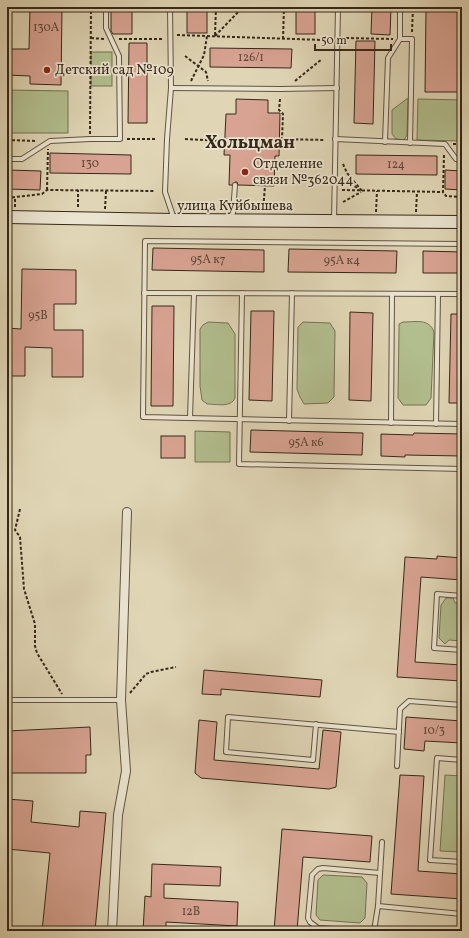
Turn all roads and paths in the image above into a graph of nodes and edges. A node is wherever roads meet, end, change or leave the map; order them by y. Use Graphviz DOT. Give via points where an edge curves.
graph roads {
  1 [pos="91,7"];
  2 [pos="106,7"];
  3 [pos="170,7"];
  4 [pos="216,7"];
  5 [pos="243,7"];
  6 [pos="284,7"];
  7 [pos="338,7"];
  8 [pos="400,7"];
  9 [pos="413,7"];
  10 [pos="173,35"];
  11 [pos="207,36"];
  12 [pos="215,36"];
  13 [pos="91,38"];
  14 [pos="346,38"];
  15 [pos="112,39"];
  16 [pos="162,39"];
  17 [pos="283,39"];
  18 [pos="400,39"];
  19 [pos="412,39"];
  20 [pos="323,40"];
  21 [pos="185,56"];
  22 [pos="322,59"];
  23 [pos="198,66"];
  24 [pos="191,81"];
  25 [pos="208,81"];
  26 [pos="294,81"];
  27 [pos="171,88"];
  28 [pos="337,88"];
  29 [pos="280,99"];
  30 [pos="90,139"];
  31 [pos="120,139"];
  32 [pos="156,139"];
  33 [pos="185,139"];
  34 [pos="335,139"];
  35 [pos="7,140"];
  36 [pos="324,140"];
  37 [pos="221,141"];
  38 [pos="49,142"];
  39 [pos="385,142"];
  40 [pos="410,143"];
  41 [pos="444,144"];
  42 [pos="7,159"];
  43 [pos="462,160"];
  44 [pos="343,164"];
  45 [pos="342,178"];
  46 [pos="235,185"];
  47 [pos="265,186"];
  48 [pos="47,190"];
  49 [pos="78,190"];
  50 [pos="342,190"];
  51 [pos="106,191"];
  52 [pos="154,191"];
  53 [pos="362,191"];
  54 [pos="377,191"];
  55 [pos="417,192"];
  56 [pos="443,192"];
  57 [pos="462,197"];
  58 [pos="7,198"];
  59 [pos="15,198"];
  60 [pos="342,202"];
  61 [pos="78,207"];
  62 [pos="105,209"];
  63 [pos="376,212"];
  64 [pos="233,213"];
  65 [pos="416,213"];
  66 [pos="11,214"];
  67 [pos="263,214"];
  68 [pos="174,220"];
  69 [pos="334,221"];
  70 [pos="462,222"];
  71 [pos="462,244"];
  72 [pos="144,292"];
  73 [pos="194,293"];
  74 [pos="242,293"];
  75 [pos="292,293"];
  76 [pos="392,294"];
  77 [pos="438,294"];
  78 [pos="462,294"];
  79 [pos="190,418"];
  80 [pos="240,420"];
  81 [pos="289,421"];
  82 [pos="391,423"];
  83 [pos="436,424"];
  84 [pos="462,424"];
  85 [pos="462,469"];
  86 [pos="20,508"];
  87 [pos="127,512"];
  88 [pos="462,596"];
  89 [pos="462,650"];
  90 [pos="176,667"];
  91 [pos="7,700"];
  92 [pos="122,700"];
  93 [pos="67,701"];
  94 [pos="462,705"];
  95 [pos="316,724"];
  96 [pos="399,732"];
  97 [pos="462,760"];
  98 [pos="397,766"];
  99 [pos="382,842"];
  100 [pos="462,862"];
  101 [pos="380,873"];
  102 [pos="378,906"];
  103 [pos="462,914"];
  104 [pos="112,931"];
  105 [pos="366,931"];
  106 [pos="374,931"];
  1 -- 13 [label="path"];
  2 -- 15 [label="lane" via="106,28"];
  3 -- 27 [label="lane"];
  4 -- 12 [label="path"];
  5 -- 12 [label="path"];
  6 -- 17 [label="path"];
  7 -- 28 [label="lane"];
  8 -- 18 [label="lane"];
  9 -- 19 [label="path"];
  10 -- 11 [label="path"];
  11 -- 12 [label="path"];
  11 -- 23 [label="path" via="204,55"];
  12 -- 17 [label="path"];
  13 -- 15 [label="path"];
  13 -- 30 [label="path"];
  14 -- 18 [label="path"];
  15 -- 16 [label="path"];
  15 -- 31 [label="lane" via="119,56"];
  17 -- 20 [label="path"];
  18 -- 19 [label="lane"];
  18 -- 39 [label="lane" via="388,58"];
  19 -- 40 [label="lane"];
  21 -- 23 [label="path"];
  22 -- 26 [label="path"];
  23 -- 24 [label="path"];
  23 -- 25 [label="path" via="206,72"];
  27 -- 28 [label="lane"];
  27 -- 68 [label="lane" via="165,192"];
  28 -- 34 [label="lane"];
  29 -- 36 [label="path" via="279,110 284,114 282,140"];
  30 -- 31 [label="lane"];
  30 -- 38 [label="lane"];
  31 -- 32 [label="path"];
  33 -- 37 [label="path"];
  34 -- 39 [label="lane"];
  34 -- 69 [label="lane"];
  35 -- 38 [label="path"];
  38 -- 42 [label="lane" via="22,159"];
  38 -- 48 [label="path"];
  39 -- 40 [label="lane"];
  40 -- 41 [label="lane"];
  41 -- 43 [label="lane" via="456,160"];
  41 -- 56 [label="path"];
  44 -- 53 [label="path"];
  45 -- 53 [label="path"];
  46 -- 64 [label="lane"];
  47 -- 67 [label="path"];
  48 -- 49 [label="path"];
  48 -- 59 [label="path" via="42,194"];
  49 -- 51 [label="path"];
  49 -- 61 [label="path"];
  50 -- 53 [label="path"];
  51 -- 52 [label="path"];
  51 -- 62 [label="path"];
  53 -- 54 [label="path"];
  53 -- 60 [label="path"];
  54 -- 55 [label="path"];
  54 -- 63 [label="path"];
  55 -- 56 [label="path"];
  55 -- 65 [label="path"];
  56 -- 57 [label="path" via="446,196"];
  58 -- 59 [label="path"];
  59 -- 66 [label="path"];
  66 -- 68 [label="street, улица Куйбышева"];
  68 -- 69 [label="street, улица Куйбышева"];
  69 -- 70 [label="street, улица Куйбышева"];
  71 -- 72 [label="lane" via="145,241"];
  72 -- 73 [label="lane"];
  72 -- 79 [label="lane" via="142,417"];
  73 -- 74 [label="lane"];
  73 -- 79 [label="lane"];
  74 -- 75 [label="lane"];
  74 -- 80 [label="lane"];
  75 -- 76 [label="lane"];
  75 -- 81 [label="lane"];
  76 -- 77 [label="lane"];
  76 -- 82 [label="lane"];
  77 -- 78 [label="lane"];
  77 -- 83 [label="lane"];
  79 -- 80 [label="lane"];
  80 -- 81 [label="lane"];
  80 -- 85 [label="lane" via="239,464"];
  81 -- 82 [label="lane"];
  82 -- 83 [label="lane"];
  83 -- 84 [label="lane"];
  86 -- 93 [label="path" via="15,530 20,537 24,589 35,624 35,646"];
  87 -- 92 [label="street"];
  88 -- 89 [label="lane" via="437,594 434,648"];
  90 -- 92 [label="path" via="146,674"];
  91 -- 93 [label="lane"];
  92 -- 93 [label="lane"];
  92 -- 104 [label="street" via="126,771 118,815"];
  94 -- 96 [label="lane" via="409,701 400,709"];
  95 -- 95 [label="lane" via="228,717 226,752 313,760"];
  95 -- 96 [label="lane"];
  96 -- 98 [label="lane"];
  97 -- 100 [label="lane" via="437,758 430,860"];
  99 -- 101 [label="lane"];
  101 -- 102 [label="lane"];
  101 -- 105 [label="lane" via="323,868 314,871 312,875 308,918 310,922 318,928"];
  102 -- 103 [label="lane"];
  102 -- 106 [label="lane"];
}
